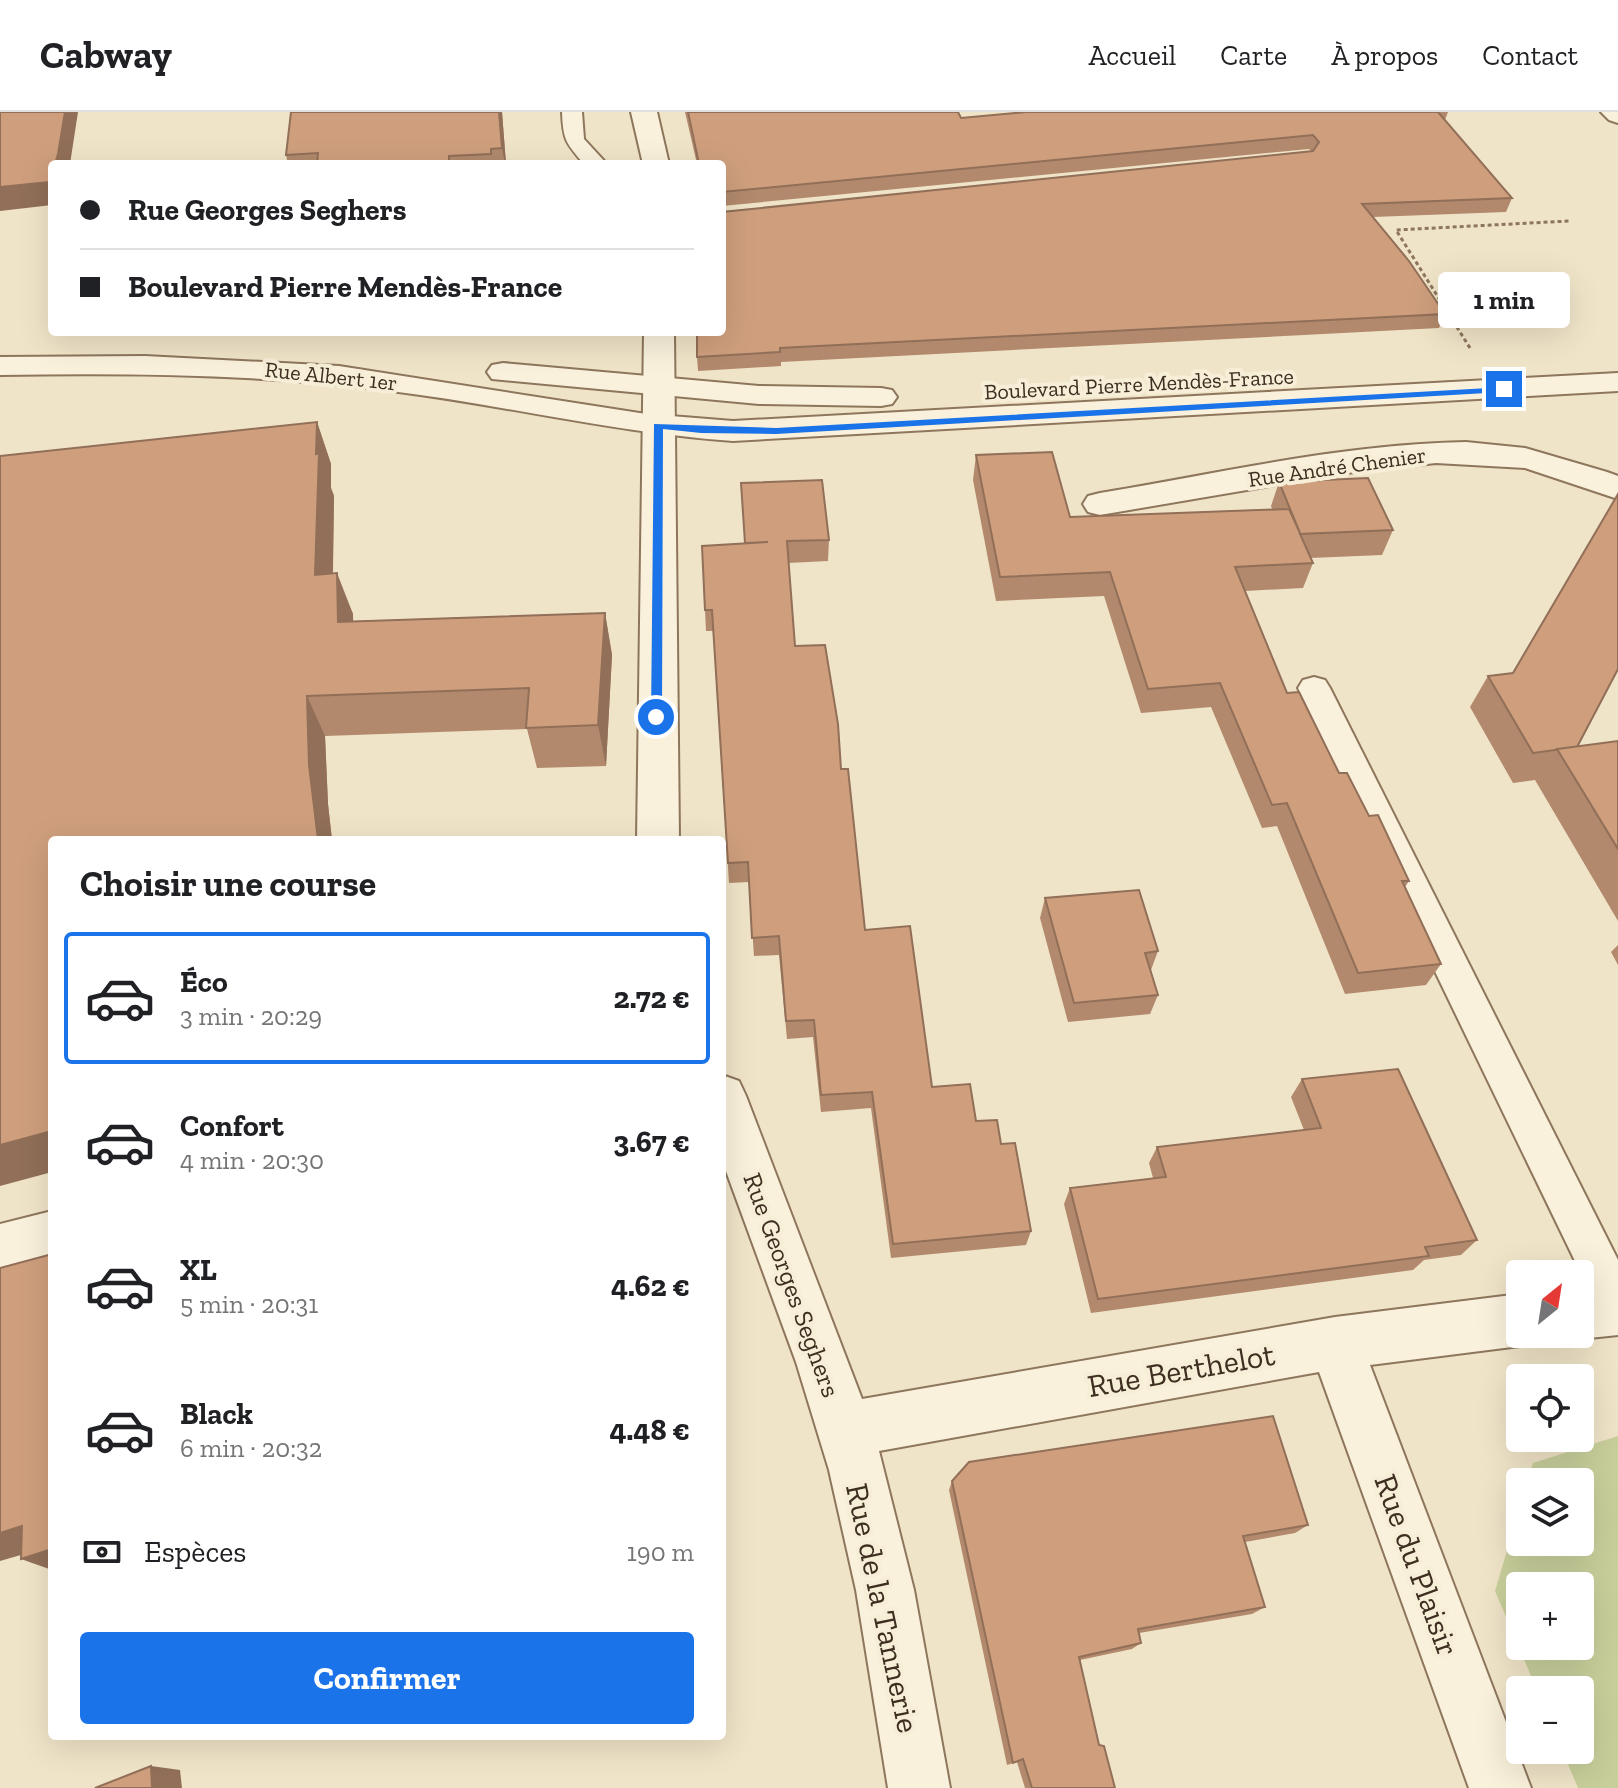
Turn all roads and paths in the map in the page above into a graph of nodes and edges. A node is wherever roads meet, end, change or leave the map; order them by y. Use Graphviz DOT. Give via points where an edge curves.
graph roads {
  1 [pos="572,112"];
  2 [pos="644,112"];
  3 [pos="592,160"];
  4 [pos="655,160"];
  5 [pos="1569,221"];
  6 [pos="659,336"];
  7 [pos="0,346"];
  8 [pos="1587,354"];
  9 [pos="1480,362"];
  10 [pos="0,366"];
  11 [pos="1618,382"];
  12 [pos="659,387"];
  13 [pos="658,426"];
  14 [pos="1618,488"];
  15 [pos="1100,504"];
  16 [pos="1314,688"];
  17 [pos="658,836"];
  18 [pos="726,1107"];
  19 [pos="48,1236"];
  20 [pos="0,1248"];
  21 [pos="1618,1306"];
  22 [pos="1594,1310"];
  23 [pos="1506,1322"];
  24 [pos="1335,1343"];
  25 [pos="844,1430"];
  26 [pos="919,1788"];
  27 [pos="1500,1788"];
  1 -- 3 [label="lane" via="574,140"];
  2 -- 4 [label="street"];
  5 -- 9 [label="path" via="1396,230"];
  6 -- 12 [label="street"];
  7 -- 12 [label="street, Rue Albert 1er" via="269,349"];
  8 -- 9 [label="street, Boulevard Pierre Mendès-France"];
  9 -- 12 [label="street, Boulevard Pierre Mendès-France" via="871,397"];
  10 -- 13 [label="street, Rue Albert 1er" via="174,365 303,372"];
  11 -- 13 [label="street, Boulevard Pierre Mendès-France" via="776,431"];
  12 -- 13 [label="street"];
  13 -- 17 [label="street"];
  14 -- 15 [label="street, Rue André Chenier" via="1522,458 1424,453"];
  16 -- 21 [label="lane"];
  18 -- 25 [label="street, Rue Georges Seghers"];
  19 -- 20 [label="street"];
  21 -- 22 [label="street"];
  23 -- 24 [label="street, Rue Berthelot"];
  24 -- 25 [label="street, Rue Berthelot"];
  24 -- 27 [label="street, Rue du Plaisir"];
  25 -- 26 [label="street, Rue de la Tannerie" via="874,1538"];
}
